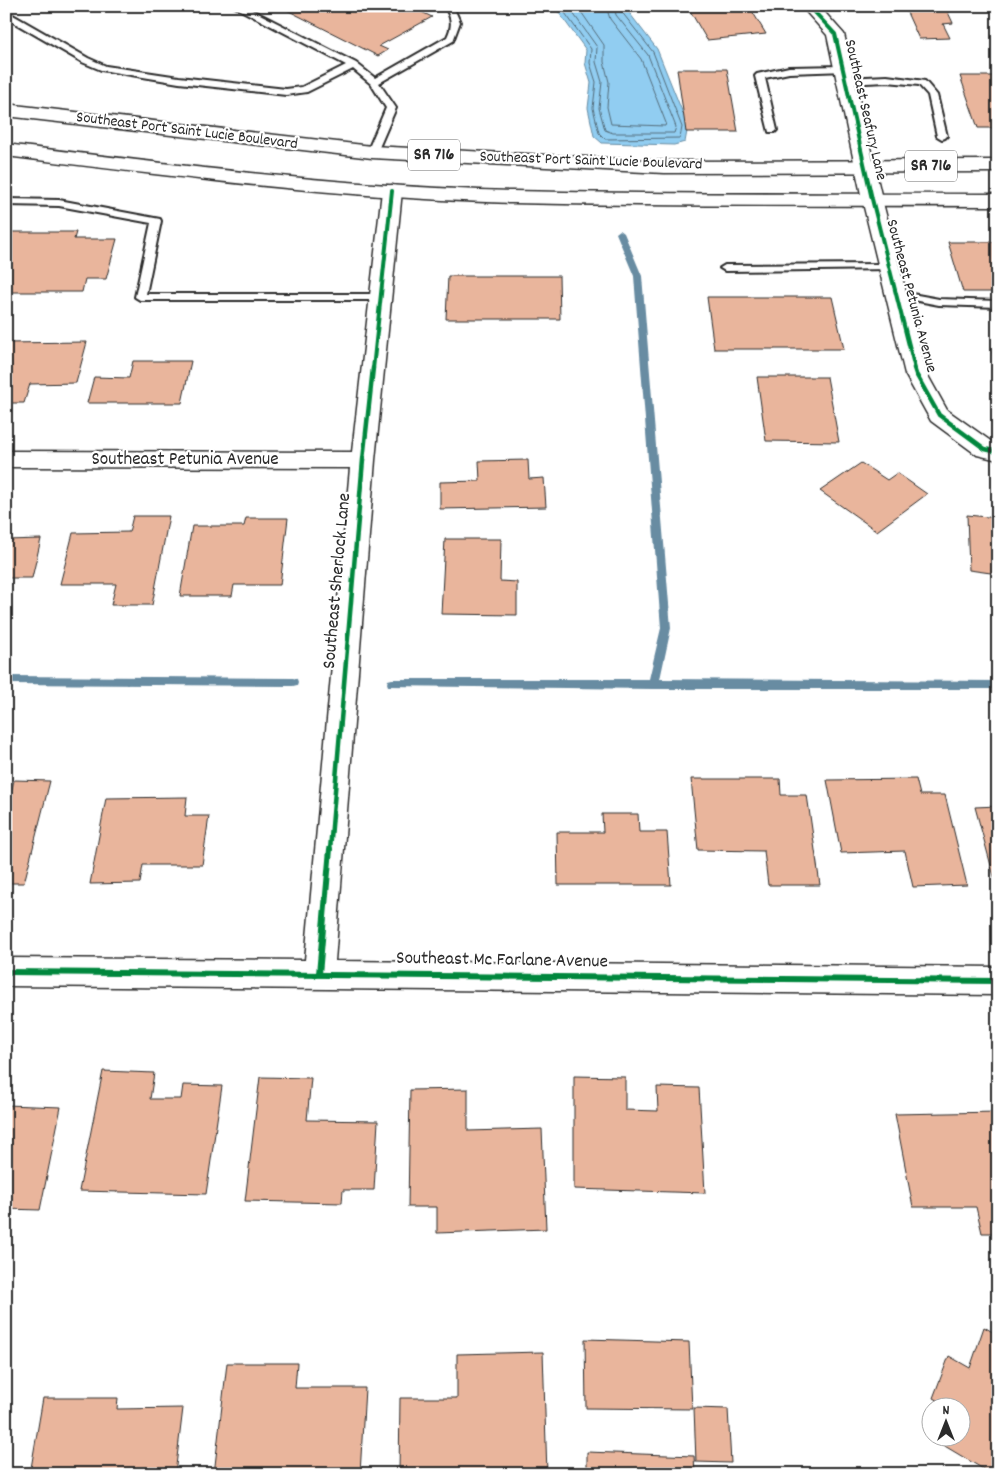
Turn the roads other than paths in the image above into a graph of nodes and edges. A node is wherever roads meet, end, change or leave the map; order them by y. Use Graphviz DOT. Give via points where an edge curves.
graph roads {
  1 [pos="237,6"];
  2 [pos="448,6"];
  3 [pos="809,6"];
  4 [pos="6,14"];
  5 [pos="353,65"];
  6 [pos="844,75"];
  7 [pos="374,82"];
  8 [pos="6,110"];
  9 [pos="772,130"];
  10 [pos="942,136"];
  11 [pos="6,149"];
  12 [pos="372,152"];
  13 [pos="864,166"];
  14 [pos="998,166"];
  15 [pos="664,167"];
  16 [pos="392,190"];
  17 [pos="872,199"];
  18 [pos="998,200"];
  19 [pos="6,202"];
  20 [pos="889,267"];
  21 [pos="725,268"];
  22 [pos="896,294"];
  23 [pos="381,297"];
  24 [pos="998,304"];
  25 [pos="998,452"];
  26 [pos="6,459"];
  27 [pos="363,460"];
  28 [pos="6,972"];
  29 [pos="319,974"];
  30 [pos="998,981"];
  1 -- 5 [label="lane"];
  2 -- 7 [label="lane" via="457,26 450,39"];
  3 -- 6 [label="main road, Southeast Seafury Lane" via="835,34"];
  4 -- 5 [label="lane" via="94,64 120,72 286,92 304,90"];
  5 -- 7 [label="lane"];
  6 -- 9 [label="lane" via="789,70 760,76"];
  6 -- 10 [label="lane" via="922,83 932,95"];
  6 -- 13 [label="main road, Southeast Seafury Lane"];
  7 -- 12 [label="lane" via="391,108"];
  8 -- 12 [label="main road, Southeast Port Saint Lucie Boulevard / SR 716"];
  11 -- 12 [label="main road" via="160,154 335,170"];
  11 -- 16 [label="main road, Southeast Port Saint Lucie Boulevard / SR 716" via="188,173"];
  12 -- 15 [label="main road, Southeast Port Saint Lucie Boulevard / SR 716"];
  13 -- 14 [label="main road, Southeast Port Saint Lucie Boulevard / SR 716"];
  13 -- 15 [label="main road, Southeast Port Saint Lucie Boulevard / SR 716"];
  13 -- 17 [label="main road, Southeast Seafury Lane"];
  15 -- 16 [label="main road" via="587,176 447,175 424,178"];
  16 -- 17 [label="main road, Southeast Port Saint Lucie Boulevard / SR 716" via="513,197"];
  16 -- 23 [label="main road, Southeast Sherlock Lane"];
  17 -- 18 [label="main road, Southeast Port Saint Lucie Boulevard / SR 716"];
  17 -- 20 [label="main road, Southeast Petunia Avenue"];
  19 -- 23 [label="lane" via="59,203 156,221 140,297"];
  20 -- 21 [label="lane"];
  20 -- 22 [label="main road, Southeast Petunia Avenue"];
  22 -- 24 [label="lane" via="939,302"];
  22 -- 25 [label="main road, Southeast Petunia Avenue" via="916,374 939,415 985,448"];
  23 -- 27 [label="main road, Southeast Sherlock Lane"];
  26 -- 27 [label="main road, Southeast Petunia Avenue"];
  27 -- 29 [label="main road, Southeast Sherlock Lane"];
  28 -- 29 [label="main road, Southeast Mc Farlane Avenue"];
  29 -- 30 [label="main road, Southeast Mc Farlane Avenue"];
}
